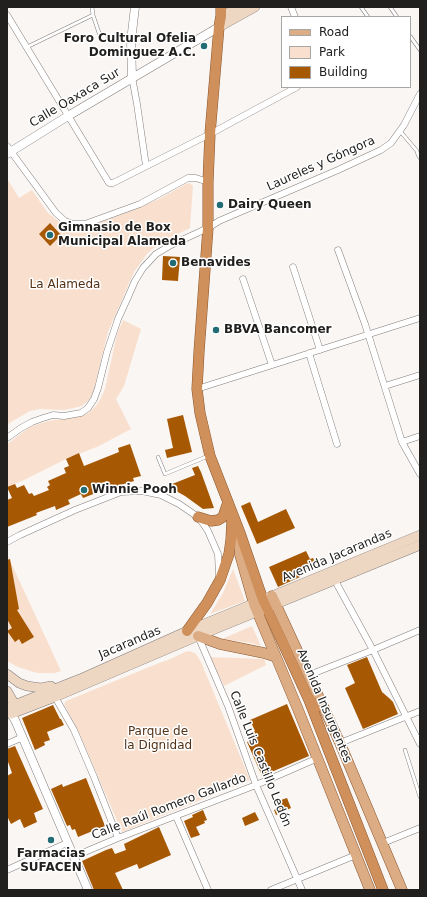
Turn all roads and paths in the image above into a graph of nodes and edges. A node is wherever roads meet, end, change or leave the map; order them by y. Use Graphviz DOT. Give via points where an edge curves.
graph roads {
  1 [pos="92,7"];
  2 [pos="135,7"];
  3 [pos="240,7"];
  4 [pos="255,7"];
  5 [pos="291,7"];
  6 [pos="361,7"];
  7 [pos="390,7"];
  8 [pos="221,11"];
  9 [pos="94,15"];
  10 [pos="7,16"];
  11 [pos="296,16"];
  12 [pos="367,16"];
  13 [pos="396,16"];
  14 [pos="219,27"];
  15 [pos="99,33"];
  16 [pos="411,37"];
  17 [pos="27,47"];
  18 [pos="420,50"];
  19 [pos="132,78"];
  20 [pos="294,88"];
  21 [pos="420,94"];
  22 [pos="68,116"];
  23 [pos="400,131"];
  24 [pos="210,134"];
  25 [pos="8,150"];
  26 [pos="420,158"];
  27 [pos="146,166"];
  28 [pos="208,182"];
  29 [pos="208,228"];
  30 [pos="338,250"];
  31 [pos="293,267"];
  32 [pos="244,279"];
  33 [pos="420,318"];
  34 [pos="368,335"];
  35 [pos="320,350"];
  36 [pos="309,354"];
  37 [pos="272,365"];
  38 [pos="420,375"];
  39 [pos="385,386"];
  40 [pos="197,389"];
  41 [pos="420,436"];
  42 [pos="7,438"];
  43 [pos="402,442"];
  44 [pos="337,444"];
  45 [pos="210,456"];
  46 [pos="158,457"];
  47 [pos="420,474"];
  48 [pos="228,502"];
  49 [pos="198,518"];
  50 [pos="420,535"];
  51 [pos="7,542"];
  52 [pos="420,545"];
  53 [pos="333,576"];
  54 [pos="220,580"];
  55 [pos="265,604"];
  56 [pos="420,630"];
  57 [pos="187,632"];
  58 [pos="198,636"];
  59 [pos="373,650"];
  60 [pos="276,657"];
  61 [pos="7,674"];
  62 [pos="309,675"];
  63 [pos="80,679"];
  64 [pos="7,691"];
  65 [pos="55,697"];
  66 [pos="309,700"];
  67 [pos="324,708"];
  68 [pos="12,711"];
  69 [pos="420,711"];
  70 [pos="406,717"];
  71 [pos="23,737"];
  72 [pos="340,743"];
  73 [pos="7,744"];
  74 [pos="420,744"];
  75 [pos="405,750"];
  76 [pos="318,758"];
  77 [pos="256,785"];
  78 [pos="420,797"];
  79 [pos="176,816"];
  80 [pos="420,828"];
  81 [pos="118,838"];
  82 [pos="67,843"];
  83 [pos="383,843"];
  84 [pos="356,855"];
  85 [pos="73,857"];
  86 [pos="7,870"];
  87 [pos="298,879"];
  88 [pos="88,890"];
  89 [pos="208,890"];
  90 [pos="271,890"];
  91 [pos="302,890"];
  92 [pos="370,890"];
  93 [pos="383,890"];
  94 [pos="402,890"];
  1 -- 9 [label="lane"];
  2 -- 19 [label="street" via="131,41"];
  3 -- 8 [label="main road"];
  4 -- 14 [label="main road"];
  5 -- 11 [label="street"];
  6 -- 12 [label="lane"];
  7 -- 13 [label="lane"];
  8 -- 14 [label="highway, Avenida Insurgentes"];
  9 -- 15 [label="lane"];
  9 -- 17 [label="lane"];
  10 -- 17 [label="street"];
  14 -- 19 [label="street, Calle Oaxaca Sur"];
  14 -- 24 [label="highway, Avenida Insurgentes"];
  16 -- 18 [label="lane"];
  17 -- 22 [label="street"];
  19 -- 22 [label="street, Calle Oaxaca Sur"];
  19 -- 27 [label="street"];
  20 -- 24 [label="street"];
  21 -- 23 [label="street, Laureles y Góngora"];
  22 -- 25 [label="street, Calle Oaxaca Sur"];
  22 -- 27 [label="street" via="109,183"];
  23 -- 26 [label="lane" via="417,150"];
  23 -- 29 [label="street, Laureles y Góngora" via="381,150"];
  24 -- 27 [label="street"];
  24 -- 28 [label="highway, Avenida Insurgentes"];
  25 -- 28 [label="street" via="56,214 73,224 84,224 140,204 188,178"];
  28 -- 29 [label="highway, Avenida Insurgentes"];
  29 -- 40 [label="highway, Avenida Insurgentes"];
  29 -- 42 [label="street, Laureles y Góngora" via="156,254 135,281 118,319 98,388 88,408 80,413 53,415 32,422"];
  30 -- 34 [label="street"];
  31 -- 35 [label="street"];
  32 -- 37 [label="street"];
  33 -- 34 [label="street"];
  34 -- 35 [label="street"];
  34 -- 39 [label="street"];
  35 -- 36 [label="street"];
  36 -- 37 [label="street"];
  36 -- 44 [label="street"];
  37 -- 40 [label="street"];
  38 -- 39 [label="street"];
  39 -- 43 [label="street"];
  40 -- 45 [label="highway, Avenida Insurgentes"];
  41 -- 43 [label="street"];
  43 -- 47 [label="street"];
  45 -- 46 [label="lane" via="165,474"];
  45 -- 48 [label="highway, Avenida Insurgentes"];
  48 -- 49 [label="highway" via="223,516 218,520"];
  48 -- 54 [label="highway" via="232,518 231,540"];
  48 -- 55 [label="highway, Avenida Insurgentes"];
  49 -- 51 [label="street" via="161,495 142,490 120,492 74,510"];
  49 -- 54 [label="street" via="208,531 218,554"];
  50 -- 53 [label="main road, Avenida Jacarandas"];
  52 -- 53 [label="main road, Avenida Jacarandas"];
  53 -- 55 [label="main road, Avenida Jacarandas"];
  53 -- 59 [label="street"];
  54 -- 57 [label="highway"];
  55 -- 57 [label="main road, Jacarandas"];
  55 -- 58 [label="main road, Jacarandas"];
  55 -- 60 [label="main road"];
  55 -- 62 [label="main road"];
  55 -- 66 [label="highway, Avenida Insurgentes"];
  56 -- 59 [label="street"];
  57 -- 63 [label="main road, Jacarandas"];
  58 -- 60 [label="main road" via="220,644"];
  58 -- 65 [label="main road, Jacarandas"];
  58 -- 77 [label="street, Calle Luis Castillo Ledón" via="228,706"];
  59 -- 62 [label="street"];
  59 -- 70 [label="street"];
  60 -- 76 [label="main road"];
  61 -- 63 [label="main road" via="27,686 41,688"];
  62 -- 67 [label="main road"];
  63 -- 68 [label="main road, Jacarandas"];
  64 -- 68 [label="main road"];
  65 -- 68 [label="main road, Jacarandas"];
  65 -- 81 [label="street" via="74,730"];
  66 -- 67 [label="highway"];
  66 -- 93 [label="highway, Avenida Insurgentes"];
  67 -- 72 [label="main road"];
  68 -- 71 [label="street"];
  69 -- 70 [label="street"];
  70 -- 72 [label="street"];
  70 -- 74 [label="street"];
  71 -- 73 [label="street"];
  71 -- 82 [label="street"];
  72 -- 83 [label="main road"];
  75 -- 78 [label="lane"];
  76 -- 77 [label="street, Calle Raúl Romero Gallardo"];
  76 -- 84 [label="main road"];
  77 -- 79 [label="street, Calle Raúl Romero Gallardo"];
  77 -- 87 [label="street, Calle Luis Castillo Ledón"];
  79 -- 81 [label="street, Calle Raúl Romero Gallardo"];
  79 -- 89 [label="street"];
  80 -- 83 [label="street"];
  81 -- 85 [label="street, Calle Raúl Romero Gallardo"];
  82 -- 85 [label="street"];
  82 -- 86 [label="street"];
  83 -- 94 [label="main road"];
  84 -- 87 [label="street"];
  84 -- 92 [label="main road"];
  85 -- 88 [label="street"];
  87 -- 90 [label="street"];
  87 -- 91 [label="street, Calle Luis Castillo Ledón"];
}
